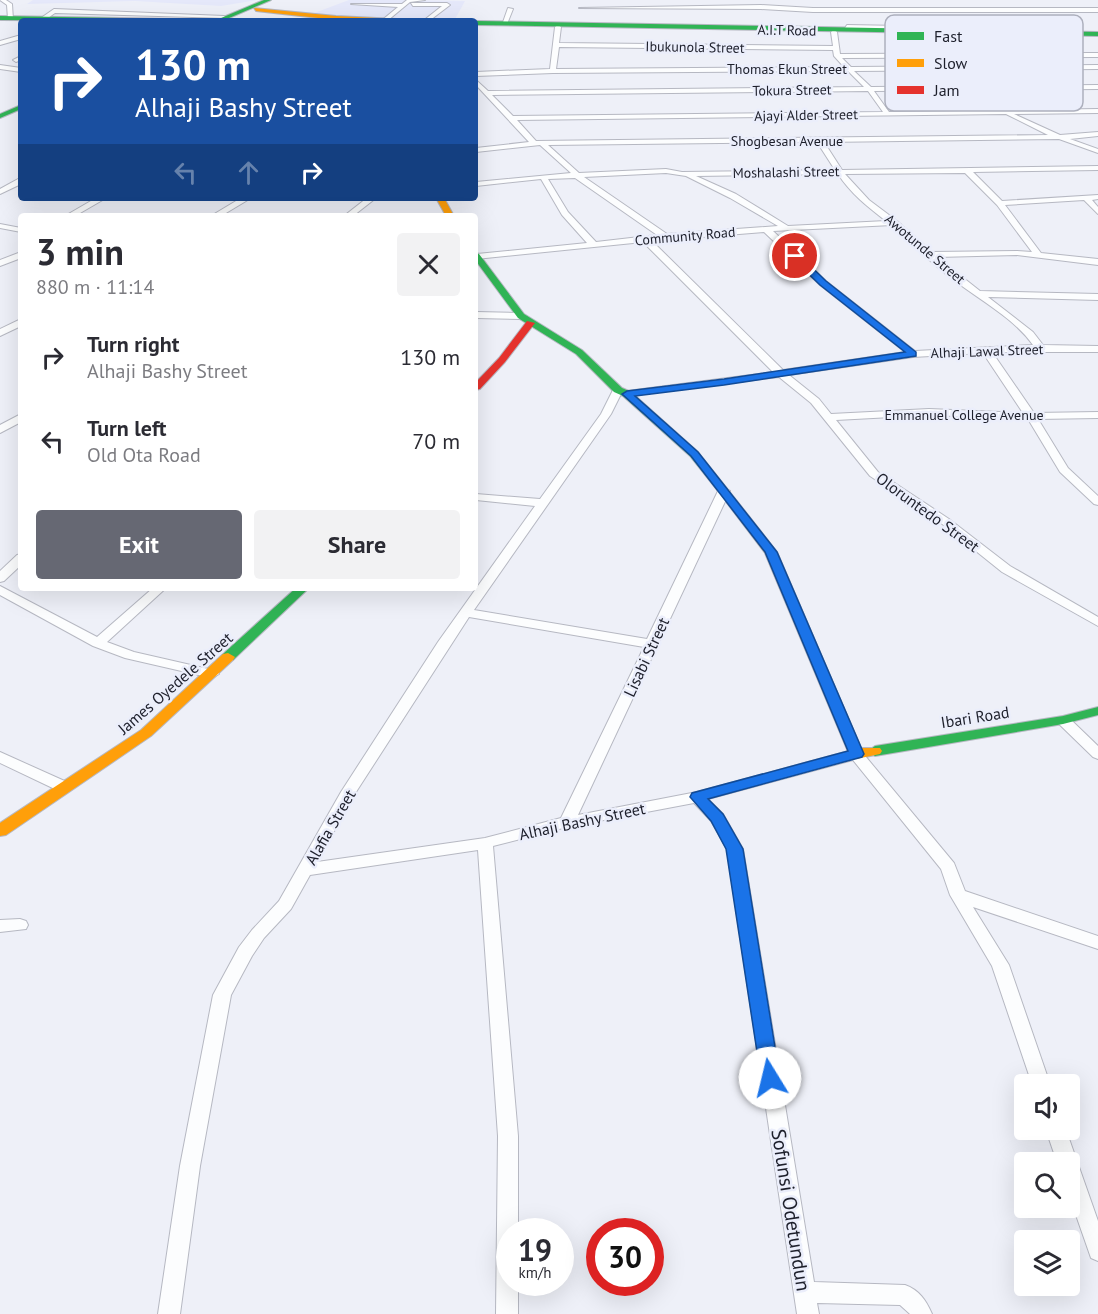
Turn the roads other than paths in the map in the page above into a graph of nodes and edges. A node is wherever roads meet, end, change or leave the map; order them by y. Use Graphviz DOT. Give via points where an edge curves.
graph roads {
  1 [pos="3,0"];
  2 [pos="268,0"];
  3 [pos="279,0"];
  4 [pos="422,0"];
  5 [pos="584,0"];
  6 [pos="618,0"];
  7 [pos="695,0"];
  8 [pos="1078,1"];
  9 [pos="354,4"];
  10 [pos="882,4"];
  11 [pos="1013,4"];
  12 [pos="367,5"];
  13 [pos="405,5"];
  14 [pos="698,7"];
  15 [pos="622,8"];
  16 [pos="1024,8"];
  17 [pos="510,9"];
  18 [pos="890,9"];
  19 [pos="1098,9"];
  20 [pos="254,10"];
  21 [pos="899,15"];
  22 [pos="578,17"];
  23 [pos="6,18"];
  24 [pos="44,18"];
  25 [pos="180,18"];
  26 [pos="228,18"];
  27 [pos="229,18"];
  28 [pos="333,18"];
  29 [pos="336,18"];
  30 [pos="388,18"];
  31 [pos="430,18"];
  32 [pos="478,24"];
  33 [pos="478,24"];
  34 [pos="504,24"];
  35 [pos="529,26"];
  36 [pos="558,27"];
  37 [pos="876,29"];
  38 [pos="885,29"];
  39 [pos="840,30"];
  40 [pos="885,31"];
  41 [pos="1083,35"];
  42 [pos="1083,35"];
  43 [pos="1098,35"];
  44 [pos="18,38"];
  45 [pos="0,43"];
  46 [pos="555,45"];
  47 [pos="836,52"];
  48 [pos="885,53"];
  49 [pos="1083,55"];
  50 [pos="1098,55"];
  51 [pos="1083,67"];
  52 [pos="1098,67"];
  53 [pos="0,68"];
  54 [pos="849,69"];
  55 [pos="885,69"];
  56 [pos="18,70"];
  57 [pos="554,71"];
  58 [pos="478,74"];
  59 [pos="478,84"];
  60 [pos="1083,87"];
  61 [pos="1098,87"];
  62 [pos="870,90"];
  63 [pos="885,90"];
  64 [pos="486,93"];
  65 [pos="18,104"];
  66 [pos="18,108"];
  67 [pos="885,110"];
  68 [pos="886,111"];
  69 [pos="1098,111"];
  70 [pos="0,112"];
  71 [pos="1006,112"];
  72 [pos="888,114"];
  73 [pos="0,116"];
  74 [pos="772,116"];
  75 [pos="513,118"];
  76 [pos="774,124"];
  77 [pos="776,133"];
  78 [pos="1098,134"];
  79 [pos="1064,137"];
  80 [pos="778,141"];
  81 [pos="820,141"];
  82 [pos="538,143"];
  83 [pos="478,150"];
  84 [pos="1098,151"];
  85 [pos="1098,168"];
  86 [pos="839,171"];
  87 [pos="968,171"];
  88 [pos="682,174"];
  89 [pos="579,176"];
  90 [pos="543,177"];
  91 [pos="18,183"];
  92 [pos="478,184"];
  93 [pos="0,192"];
  94 [pos="1098,197"];
  95 [pos="1086,198"];
  96 [pos="96,201"];
  97 [pos="242,201"];
  98 [pos="368,201"];
  99 [pos="999,203"];
  100 [pos="1098,212"];
  101 [pos="74,213"];
  102 [pos="220,213"];
  103 [pos="352,213"];
  104 [pos="894,223"];
  105 [pos="0,226"];
  106 [pos="786,228"];
  107 [pos="18,229"];
  108 [pos="766,229"];
  109 [pos="665,237"];
  110 [pos="645,239"];
  111 [pos="593,244"];
  112 [pos="930,255"];
  113 [pos="1039,255"];
  114 [pos="18,256"];
  115 [pos="478,257"];
  116 [pos="478,260"];
  117 [pos="1098,262"];
  118 [pos="0,263"];
  119 [pos="981,294"];
  120 [pos="1098,297"];
  121 [pos="478,315"];
  122 [pos="525,320"];
  123 [pos="18,324"];
  124 [pos="0,333"];
  125 [pos="1040,348"];
  126 [pos="985,349"];
  127 [pos="1098,349"];
  128 [pos="913,354"];
  129 [pos="781,374"];
  130 [pos="478,385"];
  131 [pos="623,392"];
  132 [pos="1098,415"];
  133 [pos="1031,416"];
  134 [pos="829,417"];
  135 [pos="18,419"];
  136 [pos="0,429"];
  137 [pos="724,491"];
  138 [pos="478,497"];
  139 [pos="1098,502"];
  140 [pos="541,503"];
  141 [pos="18,561"];
  142 [pos="0,578"];
  143 [pos="0,590"];
  144 [pos="157,591"];
  145 [pos="300,591"];
  146 [pos="465,612"];
  147 [pos="1098,622"];
  148 [pos="98,643"];
  149 [pos="652,644"];
  150 [pos="212,674"];
  151 [pos="1098,711"];
  152 [pos="1063,720"];
  153 [pos="856,754"];
  154 [pos="1098,754"];
  155 [pos="0,757"];
  156 [pos="64,787"];
  157 [pos="697,797"];
  158 [pos="567,822"];
  159 [pos="0,831"];
  160 [pos="485,843"];
  161 [pos="305,870"];
  162 [pos="958,895"];
  163 [pos="20,925"];
  164 [pos="0,926"];
  165 [pos="1098,943"];
  166 [pos="1038,1074"];
  167 [pos="1080,1199"];
  168 [pos="1098,1251"];
  169 [pos="804,1292"];
  170 [pos="169,1314"];
  171 [pos="507,1314"];
  172 [pos="808,1314"];
  173 [pos="921,1314"];
  1 -- 23 [label="street" via="9,4"];
  2 -- 26 [label="main road"];
  3 -- 20 [label="main road"];
  4 -- 13 [label="street"];
  5 -- 22 [label="street"];
  6 -- 15 [label="street"];
  7 -- 14 [label="street"];
  8 -- 19 [label="street"];
  9 -- 12 [label="street"];
  10 -- 18 [label="street"];
  11 -- 16 [label="street"];
  12 -- 13 [label="street"];
  12 -- 29 [label="street"];
  13 -- 30 [label="street"];
  13 -- 31 [label="street" via="447,5"];
  14 -- 15 [label="street"];
  14 -- 18 [label="street"];
  15 -- 22 [label="street"];
  16 -- 18 [label="street"];
  16 -- 19 [label="street"];
  17 -- 34 [label="street"];
  18 -- 21 [label="street"];
  20 -- 27 [label="main road"];
  20 -- 28 [label="main road"];
  20 -- 29 [label="main road"];
  22 -- 35 [label="main road, A.I.T Road"];
  22 -- 37 [label="main road, A.I.T Road"];
  24 -- 25 [label="street" via="54,11"];
  32 -- 34 [label="main road, A.I.T Road"];
  33 -- 35 [label="main road, A.I.T Road"];
  34 -- 35 [label="main road, A.I.T Road"];
  35 -- 36 [label="main road, A.I.T Road"];
  36 -- 39 [label="main road, A.I.T Road"];
  36 -- 46 [label="street"];
  37 -- 38 [label="main road, A.I.T Road"];
  37 -- 39 [label="street"];
  39 -- 40 [label="main road, A.I.T Road"];
  39 -- 47 [label="street"];
  41 -- 43 [label="main road, A.I.T Road"];
  42 -- 43 [label="main road, A.I.T Road"];
  44 -- 45 [label="street"];
  46 -- 47 [label="street, Ibukunola Street"];
  46 -- 57 [label="street"];
  47 -- 48 [label="street, Ibukunola Street"];
  47 -- 54 [label="street"];
  49 -- 50 [label="street, Ibukunola Street"];
  51 -- 52 [label="street, Thomas Ekun Street"];
  53 -- 56 [label="street"];
  54 -- 55 [label="street, Thomas Ekun Street"];
  54 -- 57 [label="street, Thomas Ekun Street"];
  54 -- 62 [label="street"];
  57 -- 58 [label="street, Thomas Ekun Street"];
  59 -- 64 [label="street"];
  60 -- 61 [label="street, Tokura Street"];
  62 -- 63 [label="street, Tokura Street"];
  62 -- 64 [label="street, Tokura Street"];
  62 -- 67 [label="street"];
  64 -- 75 [label="street"];
  65 -- 70 [label="main road"];
  66 -- 73 [label="main road"];
  68 -- 72 [label="street"];
  69 -- 71 [label="street, Ajayi Alder Street"];
  71 -- 72 [label="street, Ajayi Alder Street"];
  71 -- 79 [label="street"];
  72 -- 74 [label="street, Ajayi Alder Street"];
  74 -- 75 [label="street, Ajayi Alder Street"];
  74 -- 76 [label="street"];
  75 -- 82 [label="street"];
  77 -- 80 [label="street"];
  78 -- 79 [label="street, Shogbesan Avenue"];
  79 -- 81 [label="street, Shogbesan Avenue"];
  79 -- 84 [label="street"];
  80 -- 81 [label="street, Shogbesan Avenue"];
  80 -- 82 [label="street, Shogbesan Avenue"];
  81 -- 86 [label="street, Awotunde Street"];
  82 -- 83 [label="street, Shogbesan Avenue"];
  82 -- 89 [label="street"];
  85 -- 87 [label="street, Moshalashi Street"];
  86 -- 87 [label="street, Moshalashi Street"];
  86 -- 88 [label="street, Moshalashi Street"];
  86 -- 104 [label="street, Awotunde Street" via="866,202"];
  87 -- 99 [label="street"];
  88 -- 89 [label="street, Moshalashi Street" via="666,171"];
  88 -- 106 [label="street" via="733,196"];
  89 -- 90 [label="street, Moshalashi Street"];
  89 -- 109 [label="street"];
  90 -- 92 [label="street, Moshalashi Street"];
  90 -- 111 [label="street" via="565,213"];
  91 -- 93 [label="street"];
  94 -- 95 [label="street"];
  95 -- 99 [label="street"];
  95 -- 100 [label="street"];
  96 -- 101 [label="street"];
  97 -- 102 [label="street"];
  98 -- 103 [label="street"];
  99 -- 113 [label="street"];
  104 -- 106 [label="street, Community Road"];
  104 -- 112 [label="street, Awotunde Street"];
  105 -- 107 [label="street"];
  106 -- 108 [label="street, Community Road"];
  108 -- 109 [label="street, Community Road"];
  108 -- 128 [label="street" via="823,283"];
  109 -- 110 [label="street, Community Road"];
  110 -- 111 [label="street, Community Road"];
  110 -- 129 [label="street, Oloruntedo Street"];
  111 -- 115 [label="street, Community Road"];
  112 -- 113 [label="street"];
  112 -- 119 [label="street, Awotunde Street"];
  113 -- 117 [label="street"];
  114 -- 118 [label="street"];
  116 -- 122 [label="main road"];
  119 -- 120 [label="street"];
  119 -- 125 [label="street, Awotunde Street" via="1030,334"];
  121 -- 122 [label="street"];
  122 -- 130 [label="main road" via="502,360"];
  122 -- 131 [label="main road" via="579,352"];
  123 -- 124 [label="street"];
  125 -- 126 [label="street, Alhaji Lawal Street"];
  125 -- 127 [label="street, Alhaji Lawal Street"];
  126 -- 128 [label="street, Alhaji Lawal Street"];
  126 -- 133 [label="street"];
  128 -- 129 [label="street, Alhaji Lawal Street"];
  129 -- 131 [label="street, Alhaji Lawal Street"];
  129 -- 134 [label="street, Oloruntedo Street" via="816,401"];
  131 -- 137 [label="main road" via="694,454"];
  131 -- 140 [label="street, Alafia Street"];
  132 -- 133 [label="street, Emmanuel College Avenue"];
  133 -- 134 [label="street, Emmanuel College Avenue" via="929,412"];
  133 -- 139 [label="street" via="1064,471"];
  134 -- 147 [label="street, Oloruntedo Street" via="874,474 1006,568"];
  135 -- 136 [label="street"];
  137 -- 149 [label="street, Lisabi Street"];
  137 -- 153 [label="main road" via="771,552"];
  138 -- 140 [label="street"];
  140 -- 146 [label="street, Alafia Street"];
  141 -- 142 [label="street"];
  143 -- 148 [label="street"];
  144 -- 148 [label="street"];
  145 -- 150 [label="main road, James Oyedele Street"];
  146 -- 149 [label="street"];
  146 -- 161 [label="street, Alafia Street" via="349,792"];
  148 -- 150 [label="street" via="130,656"];
  149 -- 158 [label="street, Lisabi Street"];
  150 -- 156 [label="main road, James Oyedele Street" via="146,733"];
  151 -- 152 [label="main road, Ibari Road"];
  152 -- 153 [label="main road, Ibari Road"];
  152 -- 154 [label="street"];
  153 -- 157 [label="street, Alhaji Bashy Street"];
  153 -- 162 [label="street" via="948,867"];
  155 -- 156 [label="street"];
  156 -- 159 [label="main road, James Oyedele Street"];
  157 -- 158 [label="street, Alhaji Bashy Street"];
  157 -- 169 [label="street, Sofunsi Odetundun" via="717,818 735,849"];
  158 -- 160 [label="street, Alhaji Bashy Street"];
  160 -- 161 [label="street, Alhaji Bashy Street"];
  160 -- 171 [label="street" via="508,1136"];
  161 -- 170 [label="street, Alafia Street" via="285,905 245,952 222,995 190,1166"];
  162 -- 165 [label="street"];
  162 -- 166 [label="street" via="1000,965"];
  163 -- 164 [label="street"];
  167 -- 168 [label="street"];
  169 -- 172 [label="street, Sofunsi Odetundun"];
  169 -- 173 [label="street" via="905,1295"];
}
